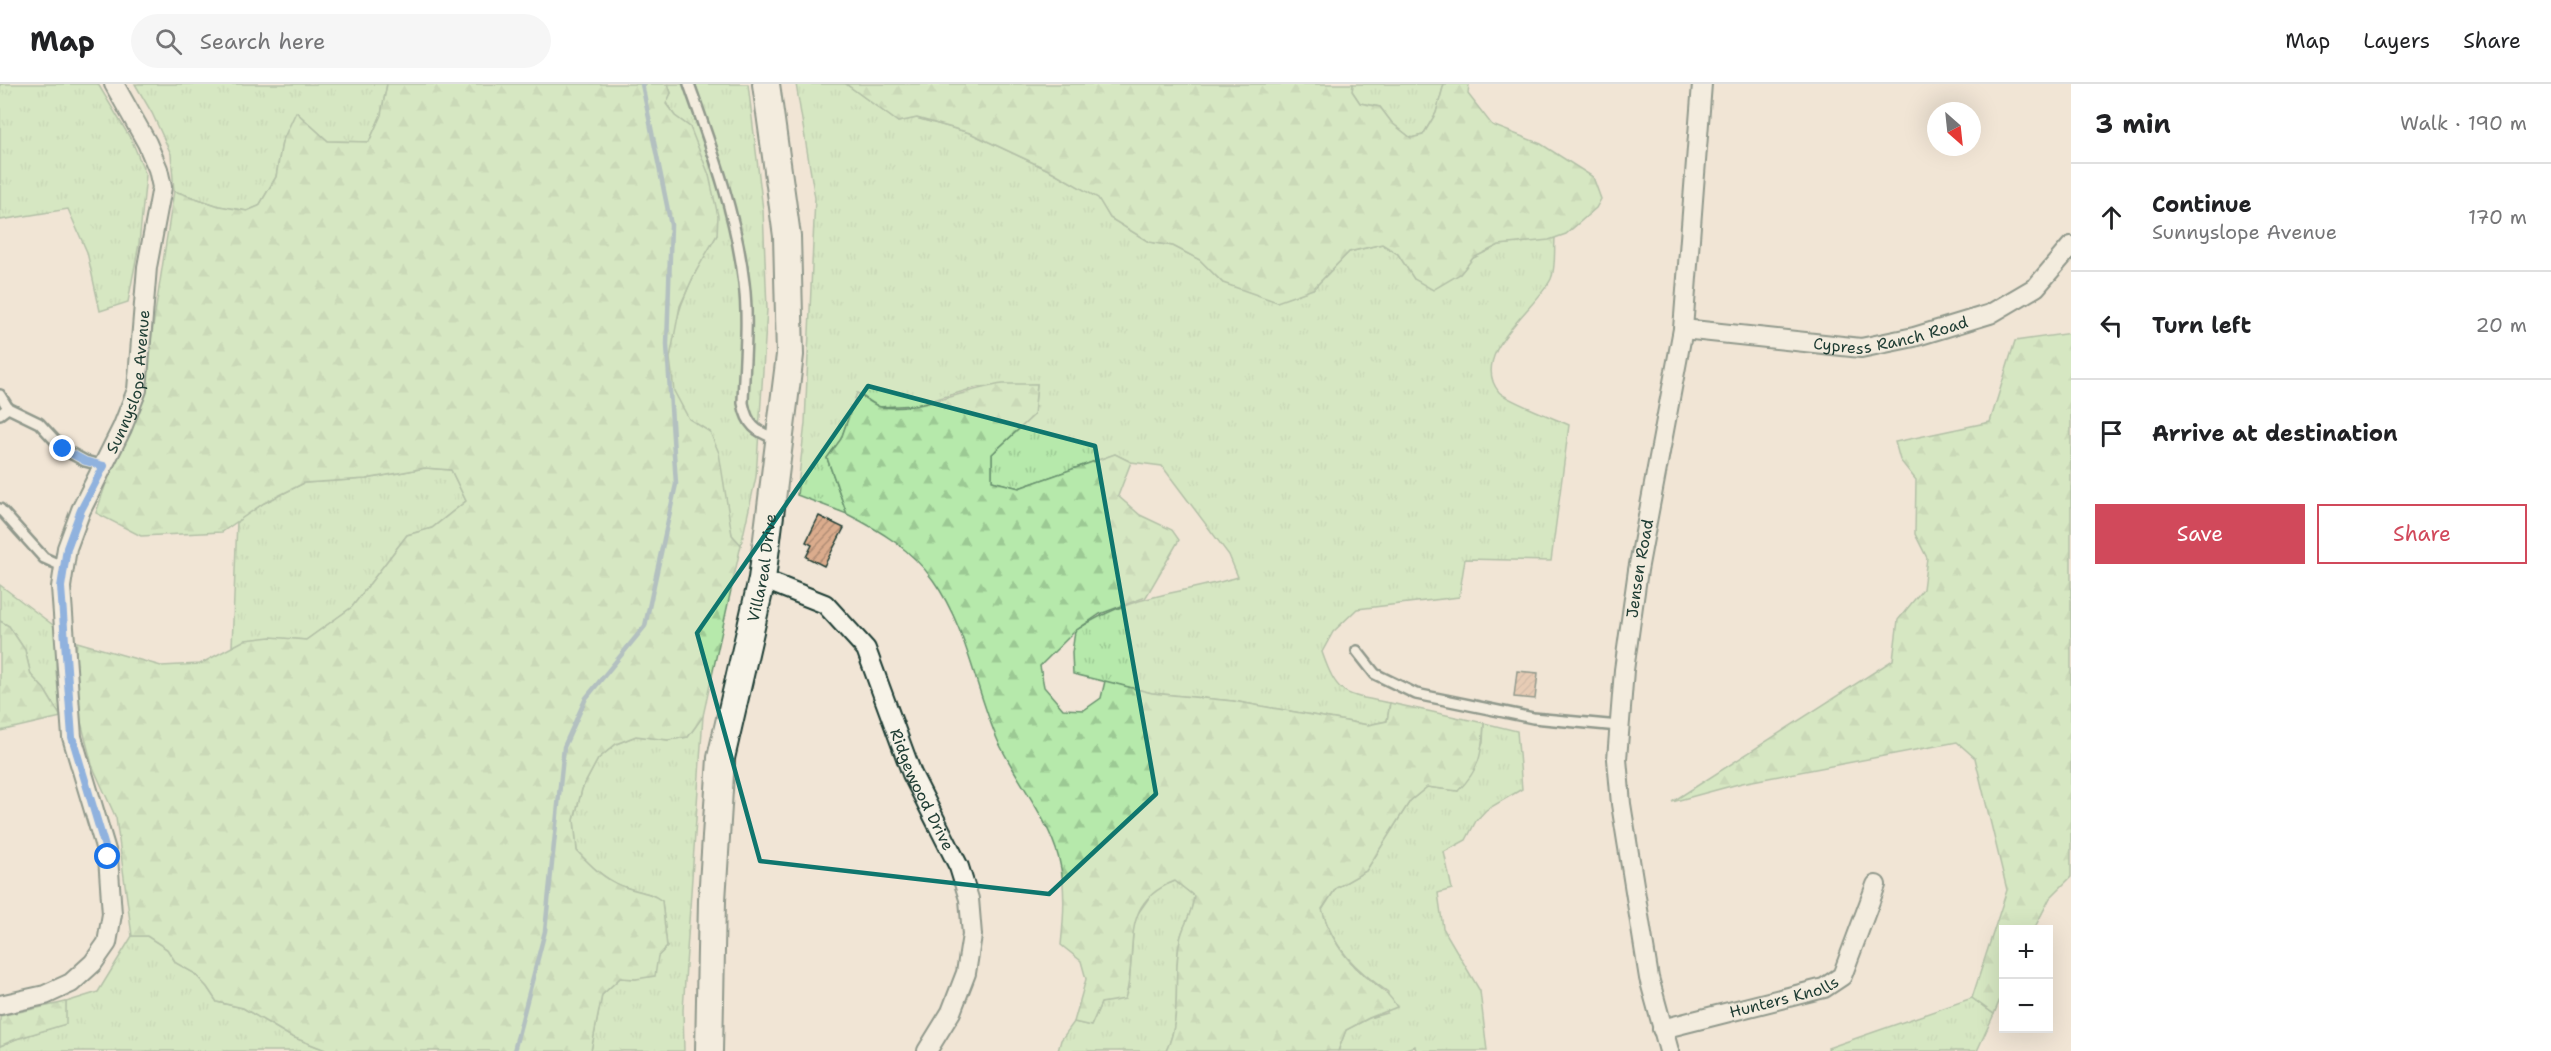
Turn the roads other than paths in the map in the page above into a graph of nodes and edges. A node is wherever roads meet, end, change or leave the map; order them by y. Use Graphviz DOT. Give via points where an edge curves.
graph roads {
  1 [pos="114,84"];
  2 [pos="689,84"];
  3 [pos="766,84"];
  4 [pos="1701,84"];
  5 [pos="2071,246"];
  6 [pos="1683,329"];
  7 [pos="0,395"];
  8 [pos="4,411"];
  9 [pos="779,440"];
  10 [pos="104,466"];
  11 [pos="0,509"];
  12 [pos="64,567"];
  13 [pos="762,579"];
  14 [pos="1357,651"];
  15 [pos="1619,726"];
  16 [pos="1876,885"];
  17 [pos="0,1005"];
  18 [pos="1662,1029"];
  19 [pos="709,1051"];
  20 [pos="927,1051"];
  21 [pos="1669,1051"];
  1 -- 10 [label="street, Sunnyslope Avenue" via="147,143 162,187 147,267 137,390"];
  2 -- 9 [label="lane" via="738,241 746,320 745,414 754,428"];
  3 -- 9 [label="street, Villareal Drive" via="787,236 790,355"];
  4 -- 6 [label="street, Jensen Road"];
  5 -- 6 [label="street, Cypress Ranch Road" via="2036,287 1990,314 1861,348"];
  6 -- 15 [label="street, Jensen Road" via="1638,570"];
  7 -- 8 [label="lane"];
  8 -- 10 [label="lane" via="39,423 63,449"];
  9 -- 13 [label="street, Villareal Drive"];
  10 -- 12 [label="street, Sunnyslope Avenue" via="81,510"];
  11 -- 12 [label="lane" via="44,558"];
  12 -- 17 [label="street, Sunnyslope Avenue" via="61,587 72,737 108,857 112,914 106,943 93,963 71,983 45,995"];
  13 -- 19 [label="street, Villareal Drive" via="721,758 711,900"];
  13 -- 20 [label="street, Ridgewood Drive" via="825,604 866,649 912,774 959,867 969,899 972,935 951,1012"];
  14 -- 15 [label="lane" via="1375,674 1416,694 1533,718"];
  15 -- 18 [label="street, Jensen Road" via="1621,804 1649,978"];
  16 -- 18 [label="street, Hunters Knolls" via="1842,976 1824,988"];
  18 -- 21 [label="street, Jensen Road"];
}
